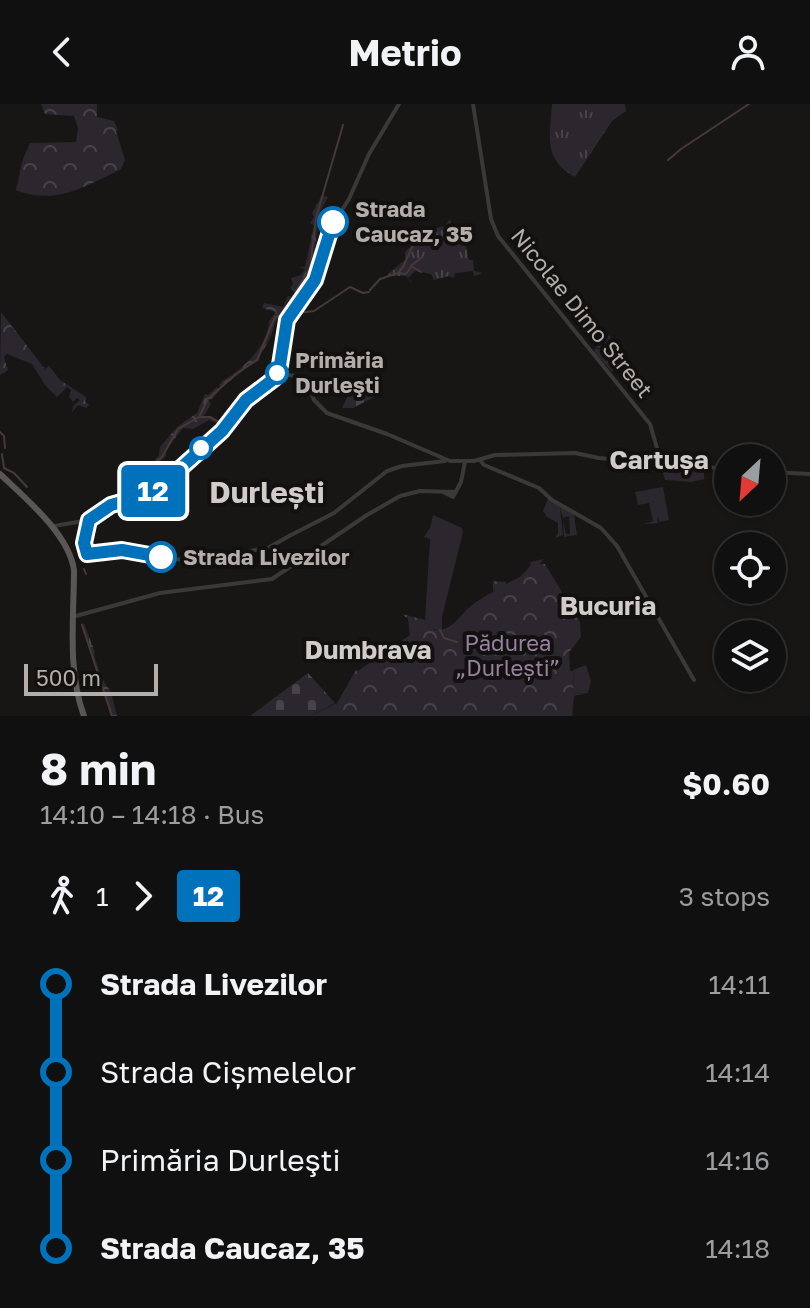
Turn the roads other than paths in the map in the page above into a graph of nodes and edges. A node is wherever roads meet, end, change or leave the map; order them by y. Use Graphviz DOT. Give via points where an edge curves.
graph roads {
  1 [pos="399,104"];
  2 [pos="473,104"];
  3 [pos="278,377"];
  4 [pos="448,460"];
  5 [pos="480,460"];
  6 [pos="659,460"];
  7 [pos="465,462"];
  8 [pos="714,467"];
  9 [pos="786,473"];
  10 [pos="0,474"];
  11 [pos="810,474"];
  12 [pos="89,520"];
  13 [pos="56,530"];
  14 [pos="72,617"];
  15 [pos="694,680"];
  16 [pos="84,716"];
  1 -- 3 [label="street" via="332,224 315,280 290,315"];
  2 -- 6 [label="street, Nicolae Dimo Street" via="498,236 646,418"];
  3 -- 4 [label="street" via="306,380 327,413"];
  3 -- 12 [label="street" via="246,400 222,431 164,483"];
  4 -- 7 [label="street"];
  4 -- 12 [label="street" via="387,471 334,513 264,549 191,560 134,551 88,554 84,550"];
  5 -- 6 [label="street" via="493,455 575,453"];
  5 -- 7 [label="street"];
  5 -- 15 [label="street" via="537,487 605,531"];
  6 -- 8 [label="street"];
  7 -- 14 [label="street" via="456,492 420,491 395,499 272,579 160,593"];
  9 -- 11 [label="street"];
  10 -- 13 [label="main road"];
  12 -- 13 [label="street"];
  13 -- 14 [label="main road" via="73,565"];
  14 -- 16 [label="main road"];
}
